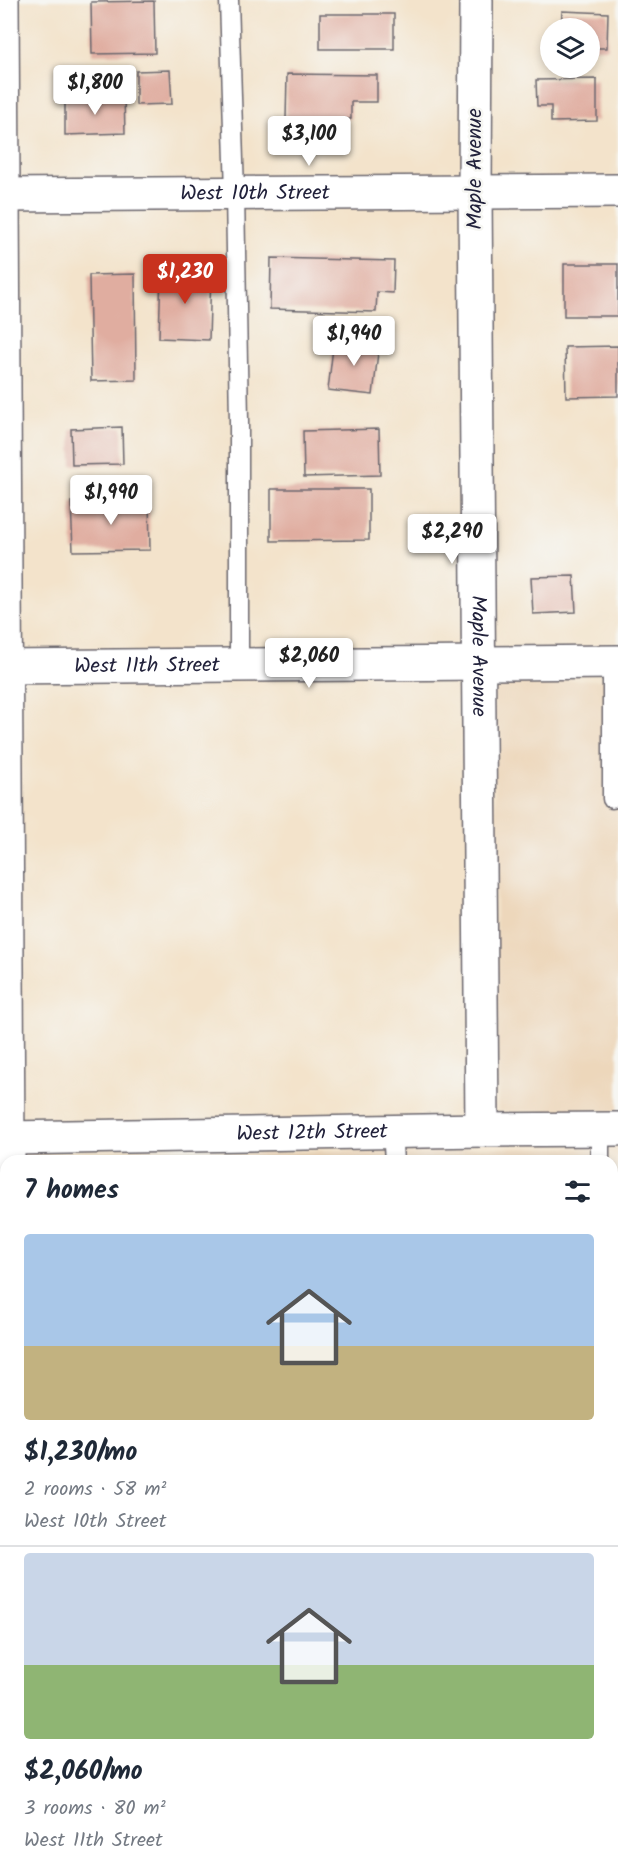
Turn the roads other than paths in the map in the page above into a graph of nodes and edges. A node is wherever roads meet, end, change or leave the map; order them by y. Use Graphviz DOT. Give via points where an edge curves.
graph roads {
  1 [pos="2,0"];
  2 [pos="230,0"];
  3 [pos="476,0"];
  4 [pos="618,190"];
  5 [pos="475,191"];
  6 [pos="236,193"];
  7 [pos="2,195"];
  8 [pos="478,662"];
  9 [pos="615,662"];
  10 [pos="239,665"];
  11 [pos="2,667"];
  12 [pos="612,799"];
  13 [pos="482,1130"];
  14 [pos="606,1140"];
  15 [pos="393,1146"];
  16 [pos="8,1150"];
  1 -- 7 [label="street"];
  2 -- 6 [label="lane"];
  3 -- 5 [label="street, Maple Avenue"];
  4 -- 5 [label="street, West 10th Street"];
  5 -- 6 [label="street, West 10th Street"];
  5 -- 8 [label="street, Maple Avenue"];
  6 -- 7 [label="street, West 10th Street"];
  6 -- 10 [label="lane"];
  7 -- 11 [label="street"];
  8 -- 9 [label="street, West 11th Street"];
  8 -- 10 [label="street, West 11th Street"];
  8 -- 13 [label="street, Maple Avenue"];
  9 -- 12 [label="lane"];
  10 -- 11 [label="street, West 11th Street"];
  11 -- 16 [label="street"];
  13 -- 14 [label="street, West 12th Street"];
  13 -- 15 [label="street, West 12th Street"];
  15 -- 16 [label="street, West 12th Street"];
}
